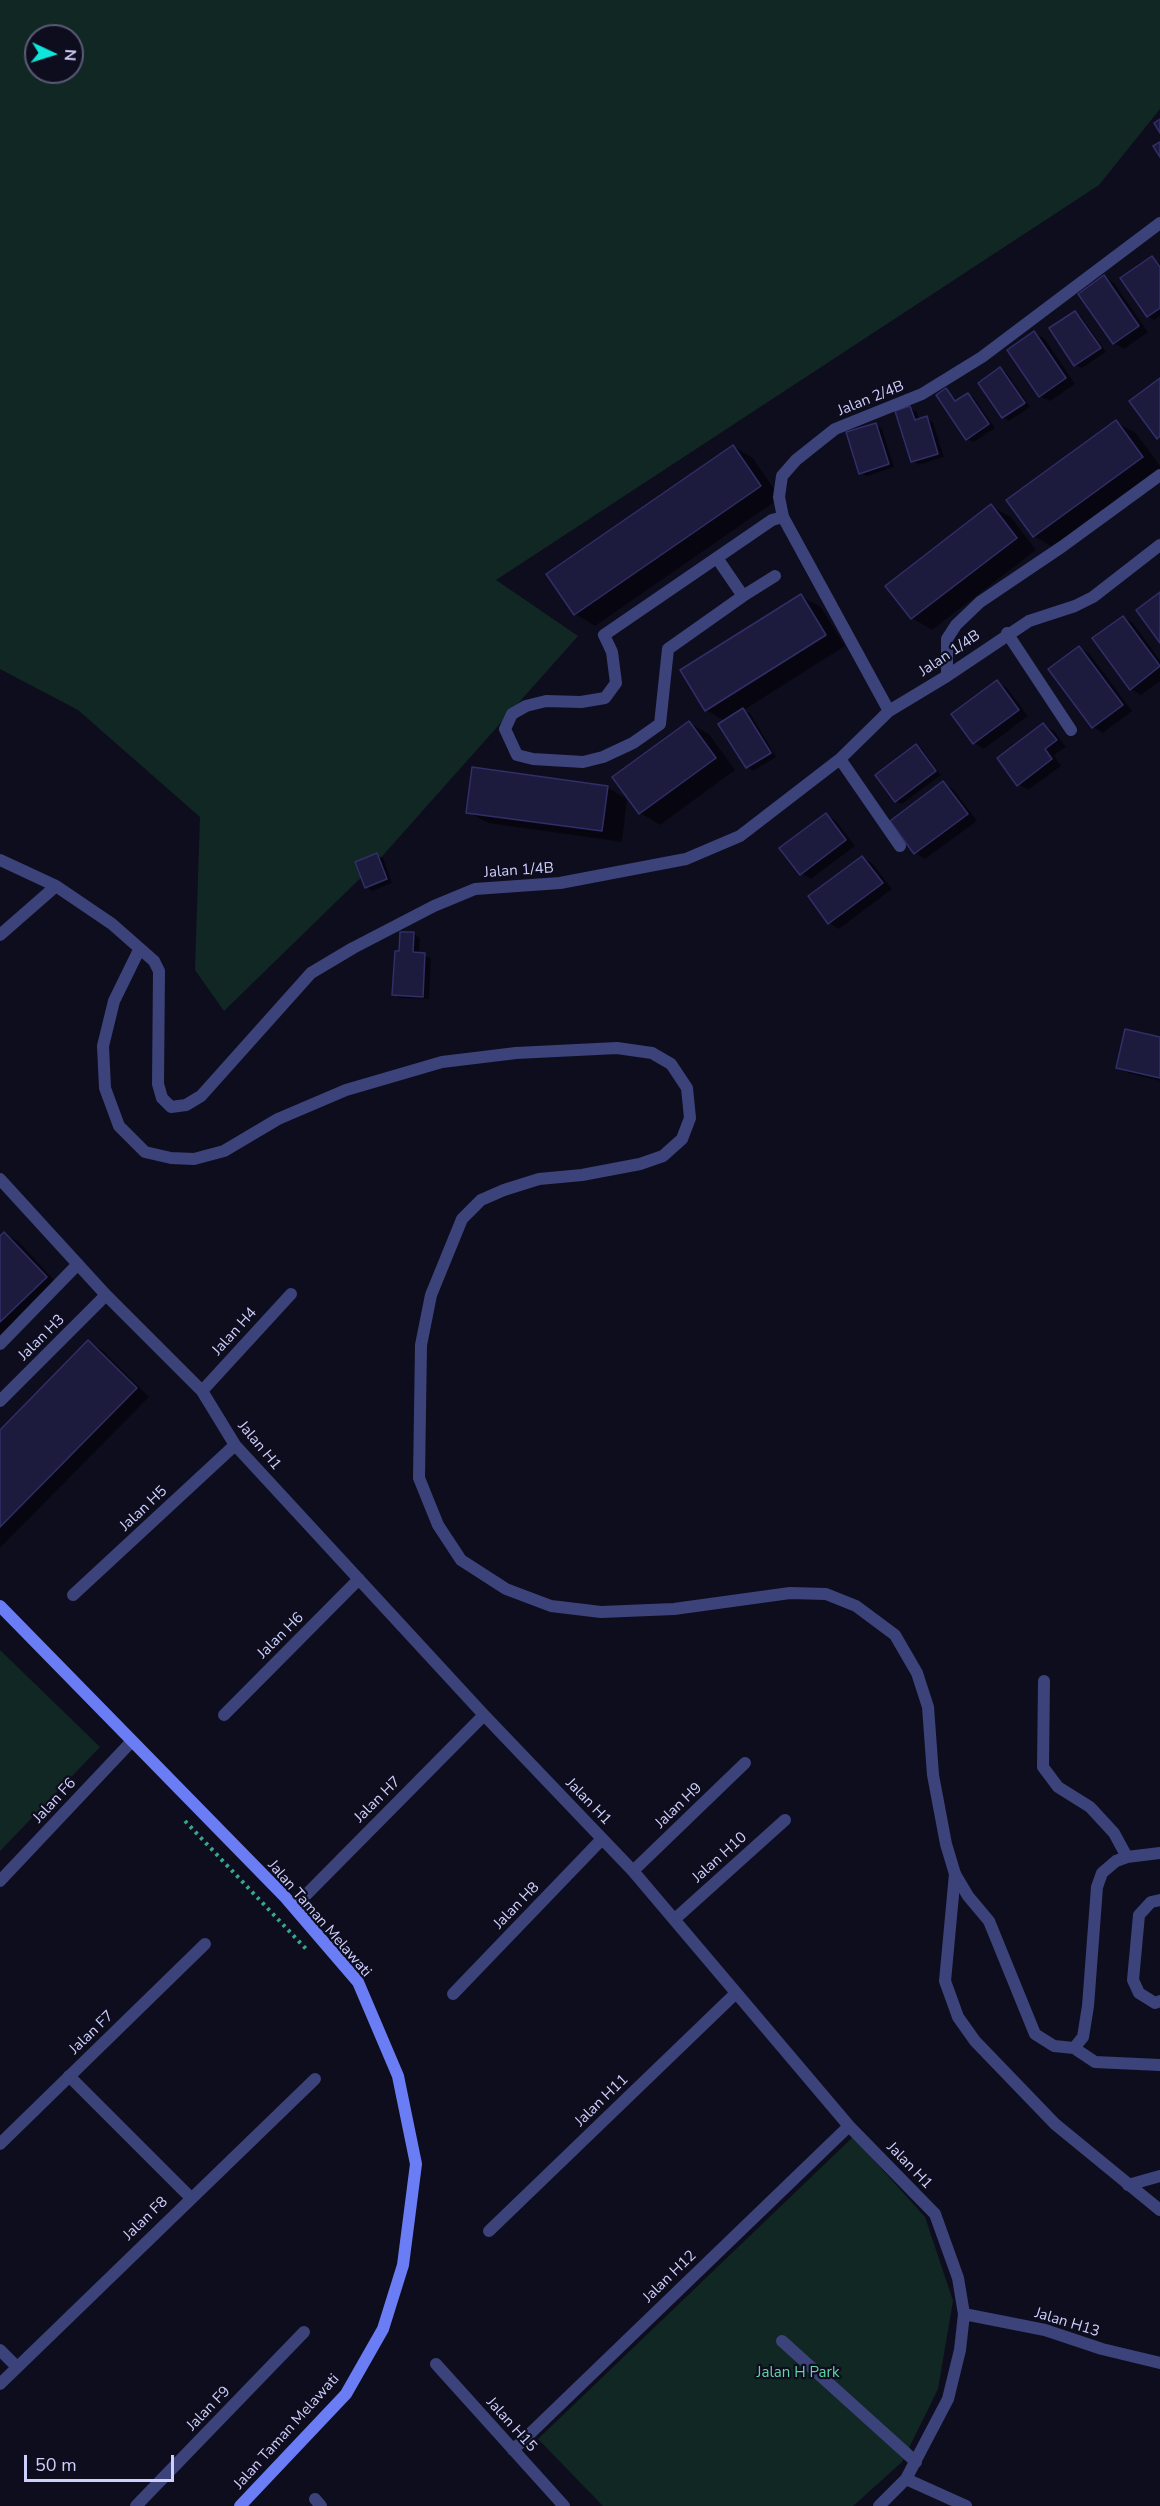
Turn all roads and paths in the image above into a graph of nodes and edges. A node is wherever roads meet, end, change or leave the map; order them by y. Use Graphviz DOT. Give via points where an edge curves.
graph roads {
  1 [pos="1160,223"];
  2 [pos="1160,475"];
  3 [pos="783,517"];
  4 [pos="1160,545"];
  5 [pos="717,558"];
  6 [pos="775,576"];
  7 [pos="743,596"];
  8 [pos="1007,633"];
  9 [pos="947,676"];
  10 [pos="889,711"];
  11 [pos="1071,730"];
  12 [pos="840,759"];
  13 [pos="900,846"];
  14 [pos="0,860"];
  15 [pos="56,886"];
  16 [pos="0,935"];
  17 [pos="139,950"];
  18 [pos="0,1179"];
  19 [pos="78,1264"];
  20 [pos="291,1294"];
  21 [pos="106,1295"];
  22 [pos="0,1344"];
  23 [pos="202,1391"];
  24 [pos="0,1401"];
  25 [pos="235,1445"];
  26 [pos="359,1579"];
  27 [pos="74,1595"];
  28 [pos="0,1606"];
  29 [pos="1044,1681"];
  30 [pos="224,1715"];
  31 [pos="484,1715"];
  32 [pos="132,1741"];
  33 [pos="745,1764"];
  34 [pos="178,1813"];
  35 [pos="785,1820"];
  36 [pos="603,1839"];
  37 [pos="1160,1853"];
  38 [pos="1127,1857"];
  39 [pos="633,1871"];
  40 [pos="955,1874"];
  41 [pos="0,1881"];
  42 [pos="1160,1900"];
  43 [pos="294,1907"];
  44 [pos="676,1918"];
  45 [pos="205,1944"];
  46 [pos="312,1954"];
  47 [pos="736,1993"];
  48 [pos="453,1994"];
  49 [pos="1160,2001"];
  50 [pos="1074,2048"];
  51 [pos="1160,2065"];
  52 [pos="69,2076"];
  53 [pos="315,2079"];
  54 [pos="849,2126"];
  55 [pos="0,2144"];
  56 [pos="1160,2176"];
  57 [pos="1128,2185"];
  58 [pos="190,2197"];
  59 [pos="1160,2210"];
  60 [pos="489,2231"];
  61 [pos="964,2314"];
  62 [pos="304,2332"];
  63 [pos="782,2341"];
  64 [pos="0,2350"];
  65 [pos="1160,2363"];
  66 [pos="436,2364"];
  67 [pos="16,2367"];
  68 [pos="0,2384"];
  69 [pos="513,2450"];
  70 [pos="916,2462"];
  71 [pos="906,2479"];
  72 [pos="246,2504"];
  73 [pos="136,2506"];
  74 [pos="564,2506"];
  75 [pos="879,2506"];
  76 [pos="966,2506"];
  1 -- 3 [label="street, Jalan 2/4B" via="982,357 922,394 835,429 782,476 779,497"];
  2 -- 9 [label="street" via="980,602 947,639"];
  3 -- 5 [label="street" via="772,520"];
  3 -- 10 [label="street, Jalan 2/4B"];
  4 -- 8 [label="street, Jalan 1/4B" via="1093,597 1038,616"];
  5 -- 7 [label="street"];
  5 -- 7 [label="street" via="604,635 612,652 616,683 605,698 546,701 512,714 505,729 517,755 583,762 633,743 660,724 668,649"];
  6 -- 7 [label="street"];
  8 -- 9 [label="street, Jalan 1/4B"];
  8 -- 11 [label="street"];
  9 -- 10 [label="street, Jalan 1/4B"];
  10 -- 12 [label="street, Jalan 1/4B"];
  12 -- 13 [label="street"];
  12 -- 17 [label="street, Jalan 1/4B" via="740,836 686,859 560,883 475,889 353,948 311,972 201,1096 186,1105 171,1107 162,1098 157,1064 159,971 154,961"];
  14 -- 15 [label="street, Jalan 1/4B"];
  15 -- 16 [label="street"];
  15 -- 17 [label="street, Jalan 1/4B" via="112,924"];
  17 -- 40 [label="street" via="114,1001 103,1046 105,1088 119,1126 145,1152 171,1158 194,1159 224,1150 278,1119 346,1090 442,1062 617,1047 651,1053 671,1064 687,1088 690,1118 682,1139 663,1156 582,1175 539,1179 481,1200 462,1219 431,1294 421,1345 419,1478 438,1525 461,1560 506,1589 550,1606 601,1612 674,1609 790,1593 826,1594 856,1606 895,1635 917,1673 928,1707 933,1775"];
  18 -- 19 [label="street, Jalan H1"];
  19 -- 21 [label="street, Jalan H1"];
  19 -- 22 [label="street, Jalan H3"];
  20 -- 23 [label="street, Jalan H4"];
  21 -- 23 [label="street, Jalan H1"];
  21 -- 24 [label="street, Jalan H3"];
  23 -- 25 [label="street, Jalan H1"];
  25 -- 26 [label="street, Jalan H1"];
  25 -- 27 [label="street, Jalan H5"];
  26 -- 30 [label="street, Jalan H6"];
  26 -- 31 [label="street, Jalan H1"];
  28 -- 32 [label="main road, Jalan Taman Melawati"];
  29 -- 38 [label="street" via="1043,1767 1058,1787 1090,1807 1114,1833"];
  31 -- 36 [label="street, Jalan H1"];
  31 -- 43 [label="street, Jalan H7"];
  32 -- 41 [label="street, Jalan F6"];
  32 -- 43 [label="main road, Jalan Taman Melawati"];
  33 -- 39 [label="street, Jalan H9"];
  34 -- 46 [label="path"];
  35 -- 44 [label="street, Jalan H10"];
  36 -- 39 [label="street, Jalan H1"];
  36 -- 48 [label="street, Jalan H8"];
  37 -- 38 [label="street"];
  38 -- 50 [label="street" via="1102,1873 1096,1887 1088,2007 1083,2037"];
  39 -- 44 [label="street, Jalan H1"];
  40 -- 50 [label="street" via="989,1921 1035,2034 1054,2046"];
  40 -- 57 [label="street" via="945,1982 958,2017 975,2041 1055,2124"];
  42 -- 49 [label="street" via="1151,1902 1139,1916 1133,1980 1139,1993"];
  43 -- 72 [label="main road, Jalan Taman Melawati" via="358,1982 398,2076 416,2164 404,2265 383,2329 346,2394"];
  44 -- 47 [label="street, Jalan H1"];
  45 -- 52 [label="street, Jalan F7"];
  47 -- 54 [label="street, Jalan H1"];
  47 -- 60 [label="street, Jalan H11"];
  50 -- 51 [label="street" via="1095,2062"];
  52 -- 55 [label="street, Jalan F7"];
  52 -- 58 [label="street"];
  53 -- 58 [label="street, Jalan F8"];
  54 -- 61 [label="street, Jalan H1" via="935,2214 958,2278"];
  54 -- 69 [label="street, Jalan H12"];
  56 -- 57 [label="street"];
  57 -- 59 [label="street"];
  58 -- 67 [label="street, Jalan F8"];
  61 -- 65 [label="street, Jalan H13" via="1045,2330"];
  61 -- 70 [label="street, Jalan H1" via="948,2399"];
  62 -- 73 [label="street, Jalan F9"];
  63 -- 70 [label="street"];
  64 -- 67 [label="street"];
  66 -- 69 [label="street, Jalan H15"];
  67 -- 68 [label="street, Jalan F8"];
  69 -- 74 [label="street, Jalan H15"];
  70 -- 71 [label="street, Jalan H1"];
  71 -- 75 [label="street, Jalan H1"];
  71 -- 76 [label="street"];
}
